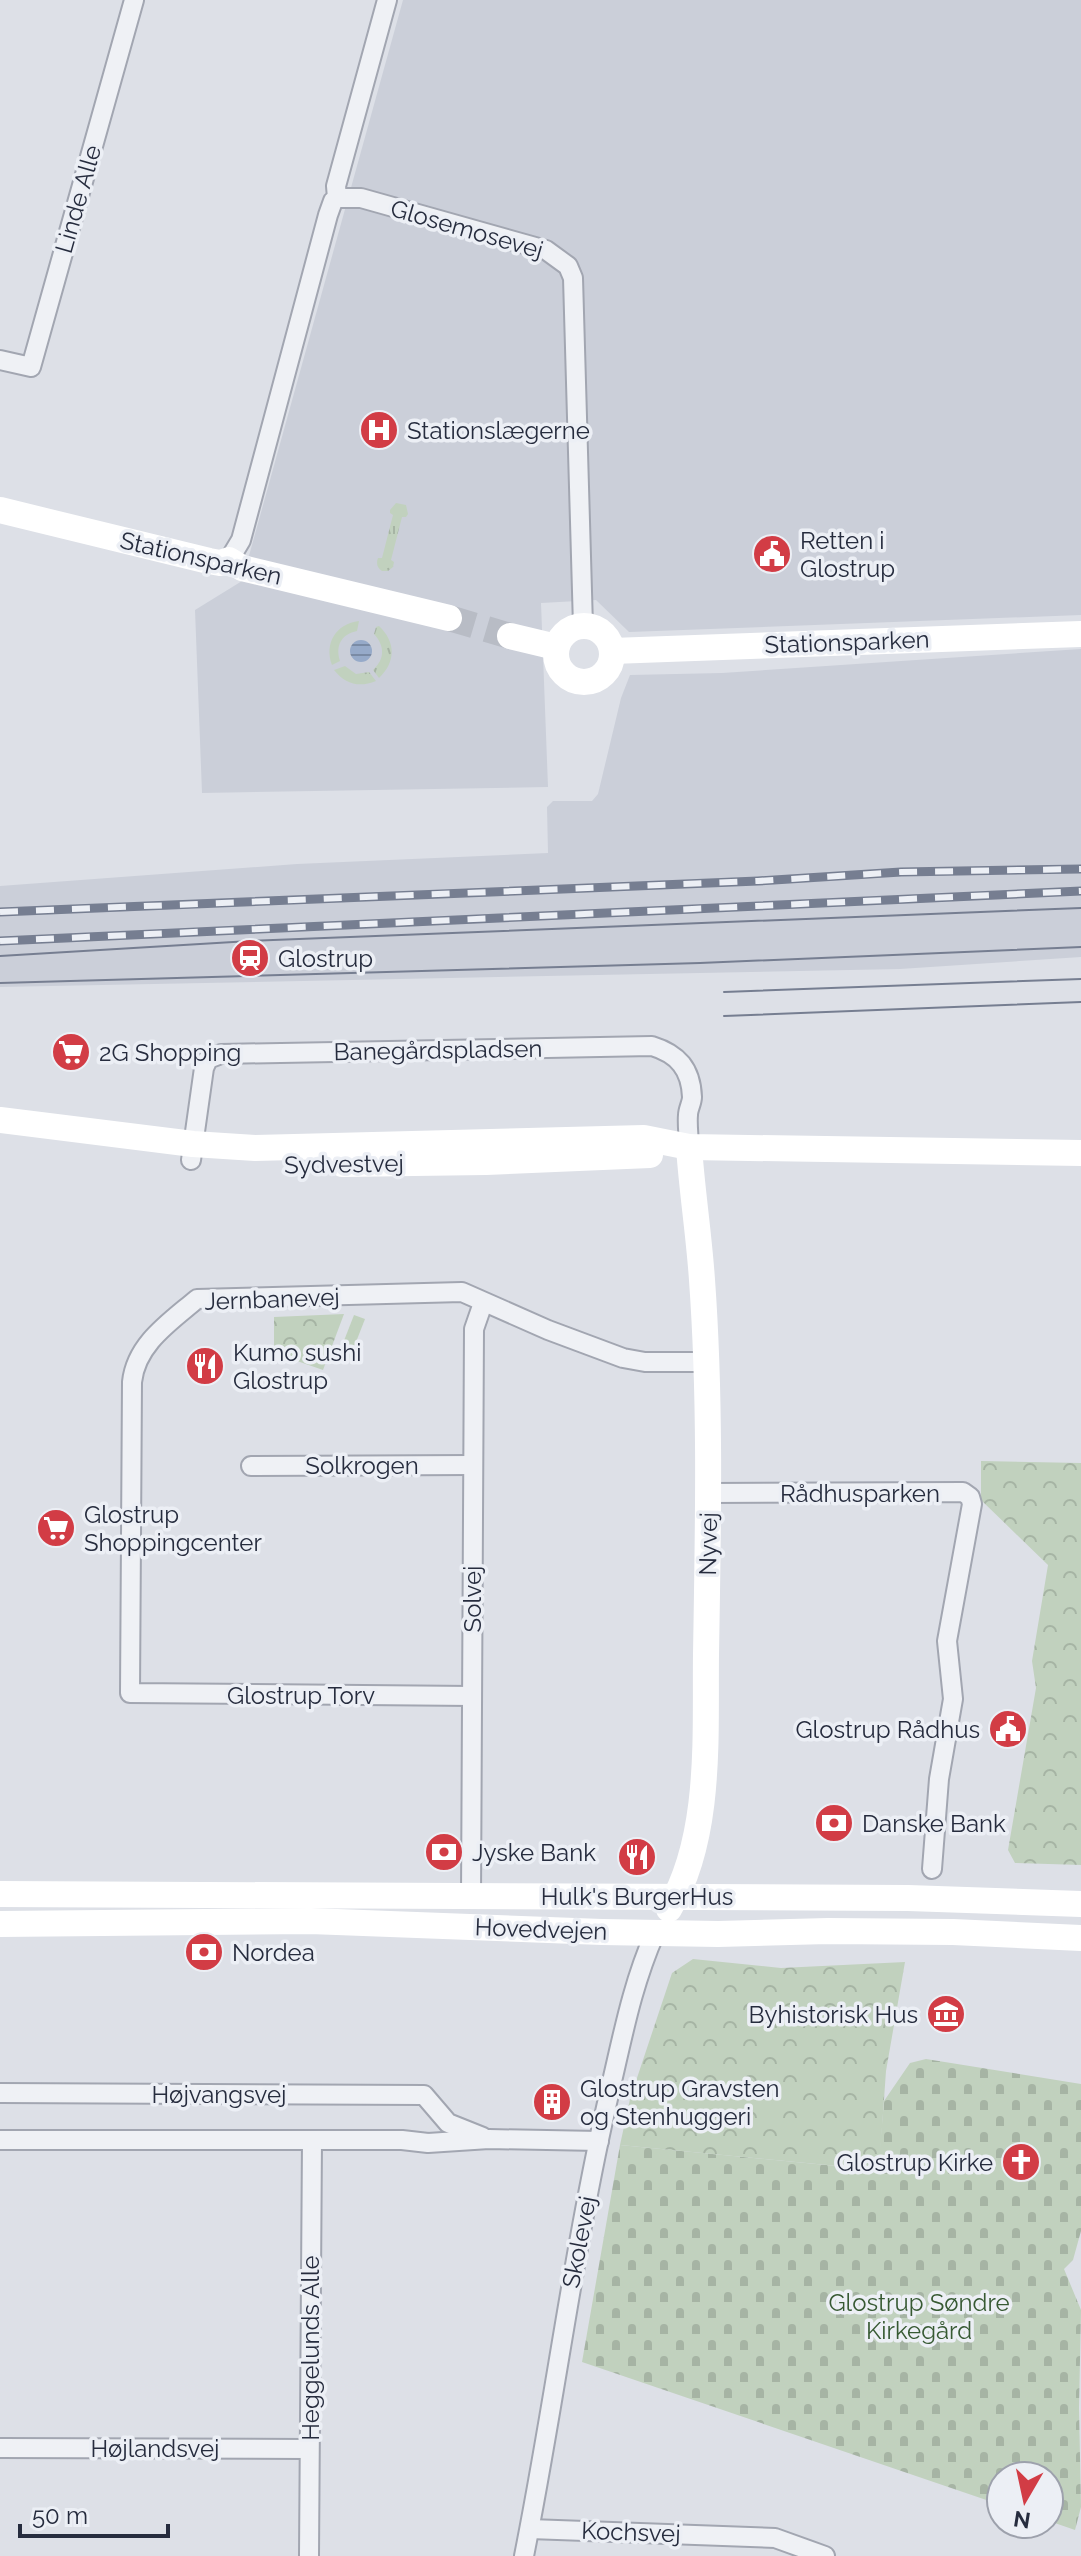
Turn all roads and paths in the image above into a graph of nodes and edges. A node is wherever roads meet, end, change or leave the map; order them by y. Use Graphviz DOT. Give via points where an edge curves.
graph roads {
  1 [pos="134,0"];
  2 [pos="387,0"];
  3 [pos="337,198"];
  4 [pos="0,360"];
  5 [pos="0,510"];
  6 [pos="229,560"];
  7 [pos="449,618"];
  8 [pos="583,626"];
  9 [pos="1081,634"];
  10 [pos="510,636"];
  11 [pos="556,647"];
  12 [pos="612,651"];
  13 [pos="0,1120"];
  14 [pos="0,1136"];
  15 [pos="689,1147"];
  16 [pos="192,1152"];
  17 [pos="1081,1153"];
  18 [pos="483,1303"];
  19 [pos="705,1362"];
  20 [pos="472,1465"];
  21 [pos="251,1466"];
  22 [pos="709,1493"];
  23 [pos="130,1693"];
  24 [pos="472,1696"];
  25 [pos="932,1869"];
  26 [pos="0,1894"];
  27 [pos="471,1898"];
  28 [pos="676,1898"];
  29 [pos="1081,1904"];
  30 [pos="0,1924"];
  31 [pos="655,1933"];
  32 [pos="1081,1938"];
  33 [pos="0,2093"];
  34 [pos="433,2105"];
  35 [pos="489,2139"];
  36 [pos="0,2140"];
  37 [pos="402,2140"];
  38 [pos="312,2141"];
  39 [pos="599,2141"];
  40 [pos="0,2448"];
  41 [pos="309,2449"];
  42 [pos="530,2529"];
  43 [pos="791,2550"];
  44 [pos="309,2556"];
  45 [pos="524,2556"];
  46 [pos="825,2556"];
  1 -- 4 [label="street, Linde Alle" via="31,367"];
  2 -- 3 [label="street"];
  3 -- 6 [label="street" via="330,206 300,312 241,540"];
  3 -- 8 [label="street, Glosemosevej" via="361,198 546,250 568,266 573,278"];
  5 -- 6 [label="street, Stationsparken" via="209,561"];
  6 -- 7 [label="street, Stationsparken" via="242,568"];
  8 -- 11 [label="street" via="566,632"];
  8 -- 12 [label="street" via="602,633"];
  9 -- 12 [label="street, Stationsparken"];
  10 -- 11 [label="street"];
  11 -- 12 [label="street" via="558,667 582,683 608,670"];
  13 -- 16 [label="street, Sydvestvej"];
  14 -- 16 [label="street, Sydvestvej"];
  15 -- 16 [label="street, Sydvestvej" via="644,1156 256,1165"];
  15 -- 16 [label="street, Banegårdspladsen" via="692,1098 683,1066 675,1055 643,1046 214,1055 204,1068"];
  15 -- 17 [label="street, Sydvestvej"];
  15 -- 19 [label="street, Nyvej"];
  18 -- 19 [label="street, Jernbanevej" via="623,1358"];
  18 -- 20 [label="street, Solvej" via="474,1329"];
  18 -- 23 [label="street, Jernbanevej" via="462,1292 197,1299 148,1343 136,1361 132,1382"];
  19 -- 22 [label="street, Nyvej"];
  20 -- 21 [label="street, Solkrogen"];
  20 -- 24 [label="street, Solvej"];
  22 -- 25 [label="street, Rådhusparken" via="963,1492 970,1497 947,1641 953,1699 939,1779"];
  22 -- 28 [label="street, Nyvej" via="702,1774 693,1852"];
  23 -- 24 [label="street, Glostrup Torv"];
  24 -- 27 [label="street, Solvej"];
  26 -- 27 [label="street, Hovedvejen"];
  27 -- 28 [label="street, Hovedvejen"];
  28 -- 29 [label="street, Hovedvejen"];
  28 -- 31 [label="street, Nyvej"];
  30 -- 31 [label="street, Hovedvejen" via="310,1921"];
  31 -- 32 [label="street, Hovedvejen" via="938,1932"];
  31 -- 39 [label="street, Skolevej" via="635,1983"];
  33 -- 34 [label="street, Højvangsvej" via="424,2095"];
  34 -- 35 [label="street, Højvangsvej" via="454,2127"];
  34 -- 37 [label="street" via="427,2130"];
  35 -- 37 [label="street, Højvangsvej"];
  35 -- 39 [label="street, Højvangsvej"];
  36 -- 38 [label="street, Højvangsvej"];
  37 -- 38 [label="street, Højvangsvej"];
  38 -- 41 [label="street, Heggelunds Alle"];
  39 -- 42 [label="street, Skolevej"];
  40 -- 41 [label="street, Højlandsvej"];
  41 -- 44 [label="street, Heggelunds Alle"];
  42 -- 43 [label="street, Kochsvej" via="775,2538"];
  42 -- 45 [label="street, Skolevej"];
  43 -- 46 [label="street, Kochsvej"];
}
